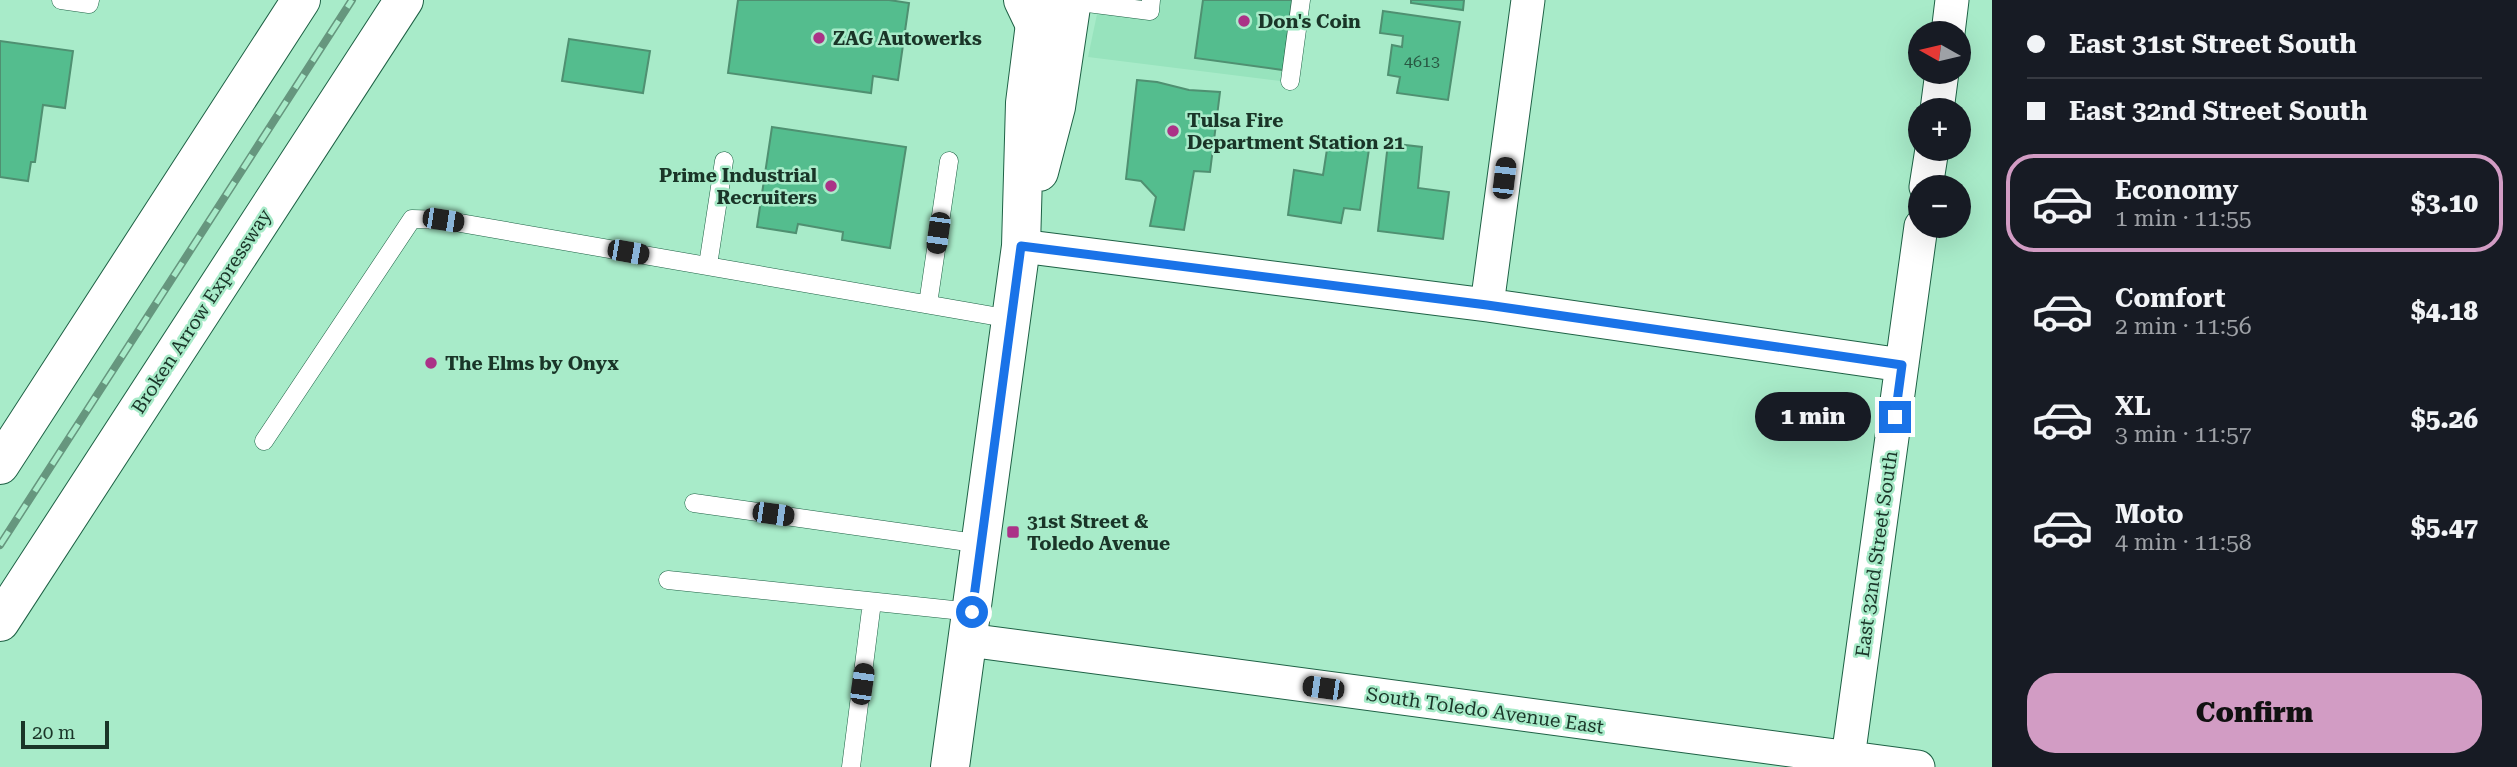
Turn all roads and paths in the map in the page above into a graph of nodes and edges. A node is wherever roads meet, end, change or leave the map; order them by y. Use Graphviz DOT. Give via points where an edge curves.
graph roads {
  1 [pos="61,0"];
  2 [pos="90,0"];
  3 [pos="301,0"];
  4 [pos="404,0"];
  5 [pos="1151,0"];
  6 [pos="1301,0"];
  7 [pos="1528,0"];
  8 [pos="1952,0"];
  9 [pos="1048,5"];
  10 [pos="1949,21"];
  11 [pos="1290,81"];
  12 [pos="724,161"];
  13 [pos="949,161"];
  14 [pos="1919,238"];
  15 [pos="1021,246"];
  16 [pos="708,265"];
  17 [pos="928,304"];
  18 [pos="1487,305"];
  19 [pos="1011,318"];
  20 [pos="1902,365"];
  21 [pos="264,441"];
  22 [pos="0,465"];
  23 [pos="694,503"];
  24 [pos="982,544"];
  25 [pos="668,580"];
  26 [pos="872,602"];
  27 [pos="0,622"];
  28 [pos="970,626"];
  29 [pos="1848,758"];
  30 [pos="851,767"];
  31 [pos="950,767"];
  32 [pos="1918,767"];
  1 -- 2 [label="lane" via="89,4"];
  3 -- 22 [label="main road"];
  4 -- 27 [label="main road, Broken Arrow Expressway"];
  5 -- 9 [label="lane" via="1150,11"];
  6 -- 11 [label="lane"];
  7 -- 18 [label="street"];
  8 -- 10 [label="street"];
  9 -- 15 [label="main road" via="1026,103"];
  12 -- 16 [label="lane"];
  13 -- 17 [label="lane"];
  14 -- 20 [label="street, East 32nd Street South"];
  15 -- 18 [label="street"];
  15 -- 19 [label="main road"];
  16 -- 17 [label="lane"];
  16 -- 21 [label="lane" via="443,220 412,219"];
  17 -- 19 [label="lane"];
  18 -- 20 [label="street"];
  19 -- 24 [label="main road"];
  20 -- 29 [label="street, East 32nd Street South"];
  23 -- 24 [label="lane"];
  24 -- 28 [label="main road"];
  25 -- 26 [label="lane"];
  26 -- 28 [label="lane"];
  26 -- 30 [label="lane"];
  28 -- 29 [label="street, South Toledo Avenue East"];
  28 -- 31 [label="main road"];
  29 -- 32 [label="street, South Toledo Avenue East"];
}
